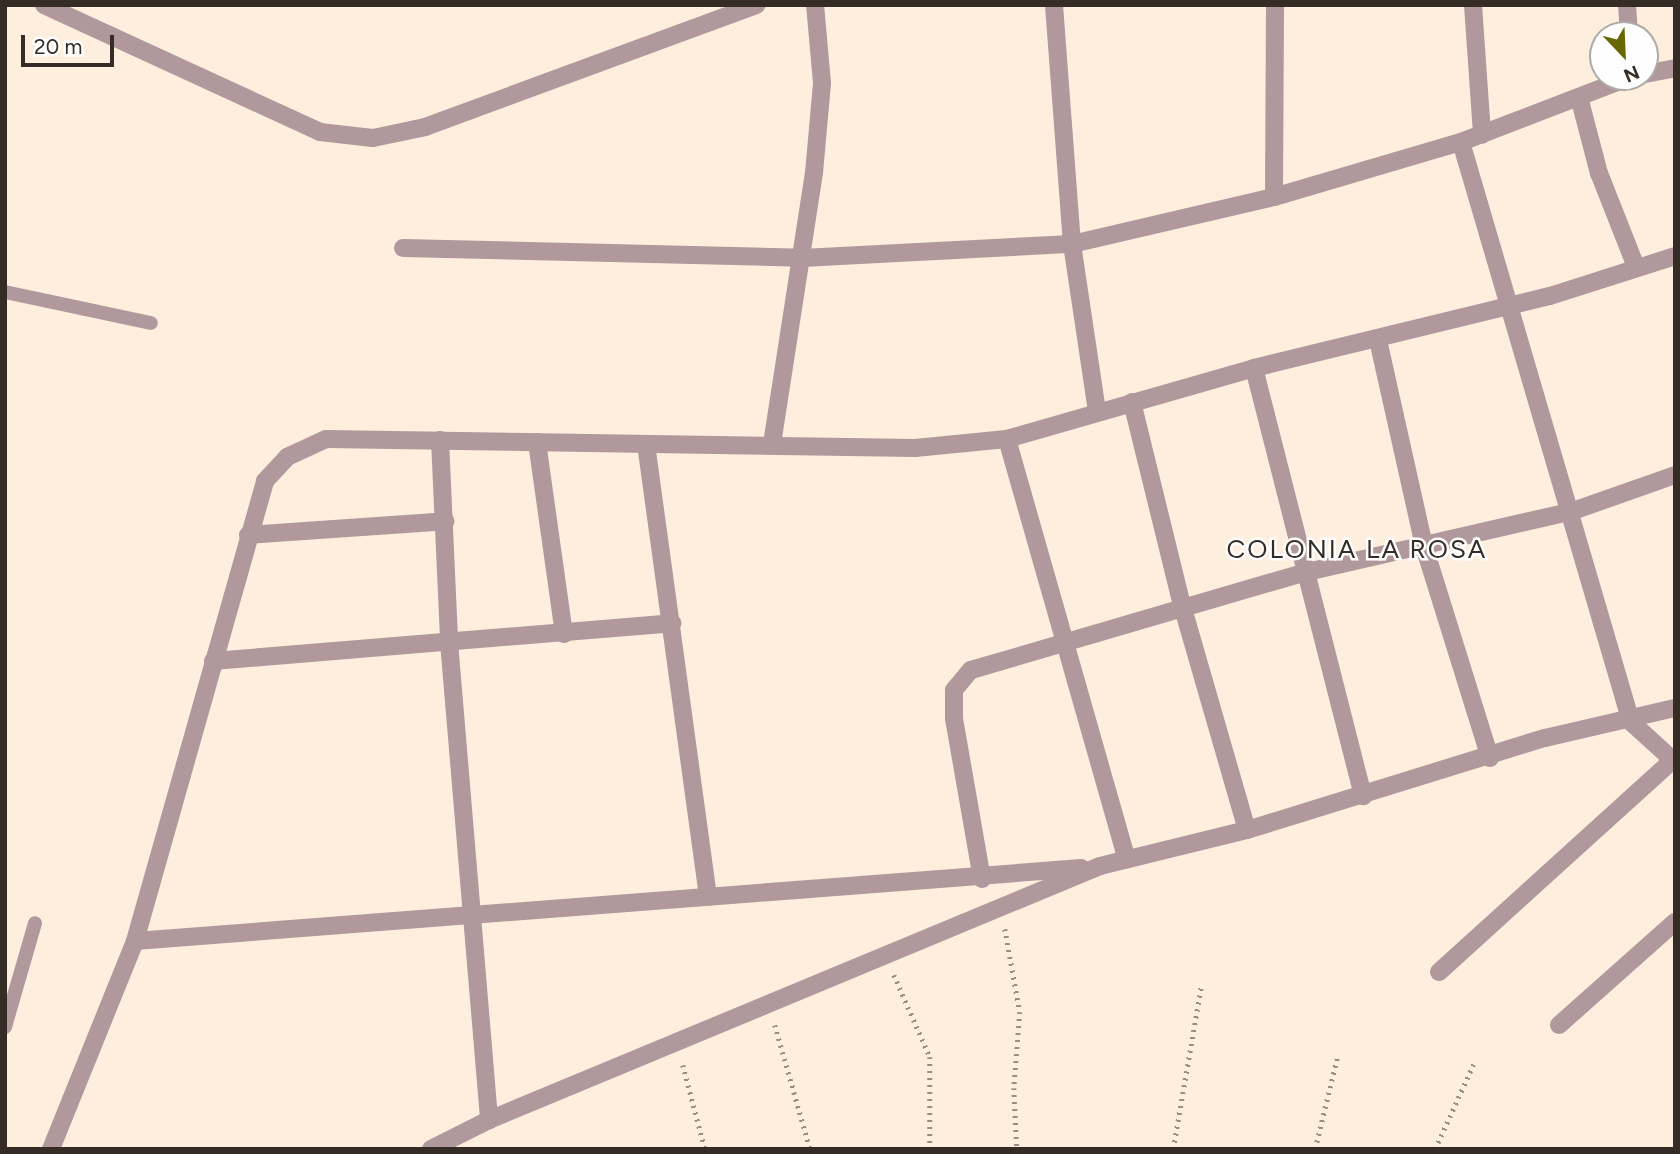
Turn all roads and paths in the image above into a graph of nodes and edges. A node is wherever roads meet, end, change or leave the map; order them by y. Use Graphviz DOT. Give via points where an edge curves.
graph roads {
  1 [pos="44,5"];
  2 [pos="756,5"];
  3 [pos="815,5"];
  4 [pos="1054,5"];
  5 [pos="1275,5"];
  6 [pos="1473,5"];
  7 [pos="1594,91"];
  8 [pos="1578,97"];
  9 [pos="1482,135"];
  10 [pos="1461,142"];
  11 [pos="1275,197"];
  12 [pos="1072,244"];
  13 [pos="403,248"];
  14 [pos="1675,257"];
  15 [pos="802,258"];
  16 [pos="1636,267"];
  17 [pos="5,292"];
  18 [pos="1512,304"];
  19 [pos="151,323"];
  20 [pos="1378,340"];
  21 [pos="1254,368"];
  22 [pos="1132,402"];
  23 [pos="1097,411"];
  24 [pos="1007,439"];
  25 [pos="440,440"];
  26 [pos="537,442"];
  27 [pos="646,444"];
  28 [pos="772,444"];
  29 [pos="1675,475"];
  30 [pos="1570,512"];
  31 [pos="446,521"];
  32 [pos="248,535"];
  33 [pos="1424,546"];
  34 [pos="1307,572"];
  35 [pos="1182,605"];
  36 [pos="672,623"];
  37 [pos="564,634"];
  38 [pos="1065,639"];
  39 [pos="449,642"];
  40 [pos="213,661"];
  41 [pos="1675,708"];
  42 [pos="1631,722"];
  43 [pos="1490,758"];
  44 [pos="1674,761"];
  45 [pos="1363,796"];
  46 [pos="1247,830"];
  47 [pos="1127,859"];
  48 [pos="1100,866"];
  49 [pos="982,879"];
  50 [pos="708,897"];
  51 [pos="1002,907"];
  52 [pos="470,917"];
  53 [pos="1675,922"];
  54 [pos="35,923"];
  55 [pos="135,941"];
  56 [pos="885,956"];
  57 [pos="1439,972"];
  58 [pos="1201,987"];
  59 [pos="769,1004"];
  60 [pos="1559,1025"];
  61 [pos="5,1027"];
  62 [pos="677,1042"];
  63 [pos="1337,1058"];
  64 [pos="1475,1061"];
  65 [pos="489,1120"];
  66 [pos="51,1149"];
  67 [pos="431,1149"];
  68 [pos="705,1149"];
  69 [pos="810,1149"];
  70 [pos="930,1149"];
  71 [pos="1017,1149"];
  72 [pos="1173,1149"];
  73 [pos="1315,1149"];
  74 [pos="1435,1149"];
  1 -- 2 [label="street" via="320,132 373,138 425,127"];
  3 -- 15 [label="street" via="822,83"];
  4 -- 12 [label="street"];
  5 -- 11 [label="street"];
  6 -- 9 [label="street"];
  7 -- 8 [label="street"];
  8 -- 9 [label="street"];
  8 -- 16 [label="street" via="1599,173"];
  9 -- 10 [label="street"];
  10 -- 11 [label="street"];
  10 -- 18 [label="street"];
  11 -- 12 [label="street"];
  12 -- 15 [label="street"];
  12 -- 23 [label="street"];
  13 -- 15 [label="street"];
  14 -- 16 [label="street"];
  15 -- 28 [label="street"];
  16 -- 18 [label="street"];
  17 -- 19 [label="lane"];
  18 -- 20 [label="street"];
  18 -- 30 [label="street"];
  20 -- 21 [label="street"];
  20 -- 33 [label="street"];
  21 -- 22 [label="street"];
  21 -- 34 [label="street"];
  22 -- 23 [label="street"];
  22 -- 35 [label="street"];
  23 -- 24 [label="street"];
  24 -- 28 [label="street" via="915,448"];
  24 -- 38 [label="street"];
  25 -- 26 [label="street"];
  25 -- 31 [label="street"];
  25 -- 32 [label="street" via="326,439 287,457 265,481"];
  26 -- 27 [label="street"];
  26 -- 37 [label="street"];
  27 -- 28 [label="street"];
  27 -- 36 [label="street"];
  29 -- 30 [label="street"];
  30 -- 33 [label="street"];
  30 -- 42 [label="street"];
  31 -- 32 [label="street"];
  31 -- 39 [label="street"];
  32 -- 40 [label="street"];
  33 -- 34 [label="street"];
  33 -- 43 [label="street"];
  34 -- 35 [label="street"];
  34 -- 45 [label="street"];
  35 -- 38 [label="street"];
  35 -- 46 [label="street"];
  36 -- 37 [label="street"];
  36 -- 50 [label="street"];
  37 -- 39 [label="street"];
  38 -- 47 [label="street"];
  38 -- 49 [label="street" via="971,670 954,690 954,718"];
  39 -- 40 [label="street"];
  39 -- 52 [label="street"];
  40 -- 55 [label="street"];
  41 -- 42 [label="street"];
  42 -- 43 [label="street" via="1545,738"];
  42 -- 44 [label="street"];
  43 -- 45 [label="street"];
  44 -- 57 [label="street"];
  45 -- 46 [label="street"];
  46 -- 47 [label="street"];
  47 -- 48 [label="street"];
  48 -- 49 [label="street"];
  48 -- 51 [label="street"];
  49 -- 50 [label="street"];
  50 -- 52 [label="street"];
  51 -- 56 [label="street"];
  51 -- 71 [label="path" via="1020,1012 1014,1088"];
  52 -- 55 [label="street"];
  52 -- 65 [label="street"];
  53 -- 60 [label="street"];
  54 -- 61 [label="lane"];
  55 -- 66 [label="street"];
  56 -- 59 [label="street"];
  56 -- 70 [label="path" via="930,1057"];
  58 -- 72 [label="path"];
  59 -- 62 [label="street"];
  59 -- 69 [label="path"];
  62 -- 65 [label="street"];
  62 -- 68 [label="path"];
  63 -- 73 [label="path"];
  64 -- 74 [label="path"];
  65 -- 67 [label="street"];
}
